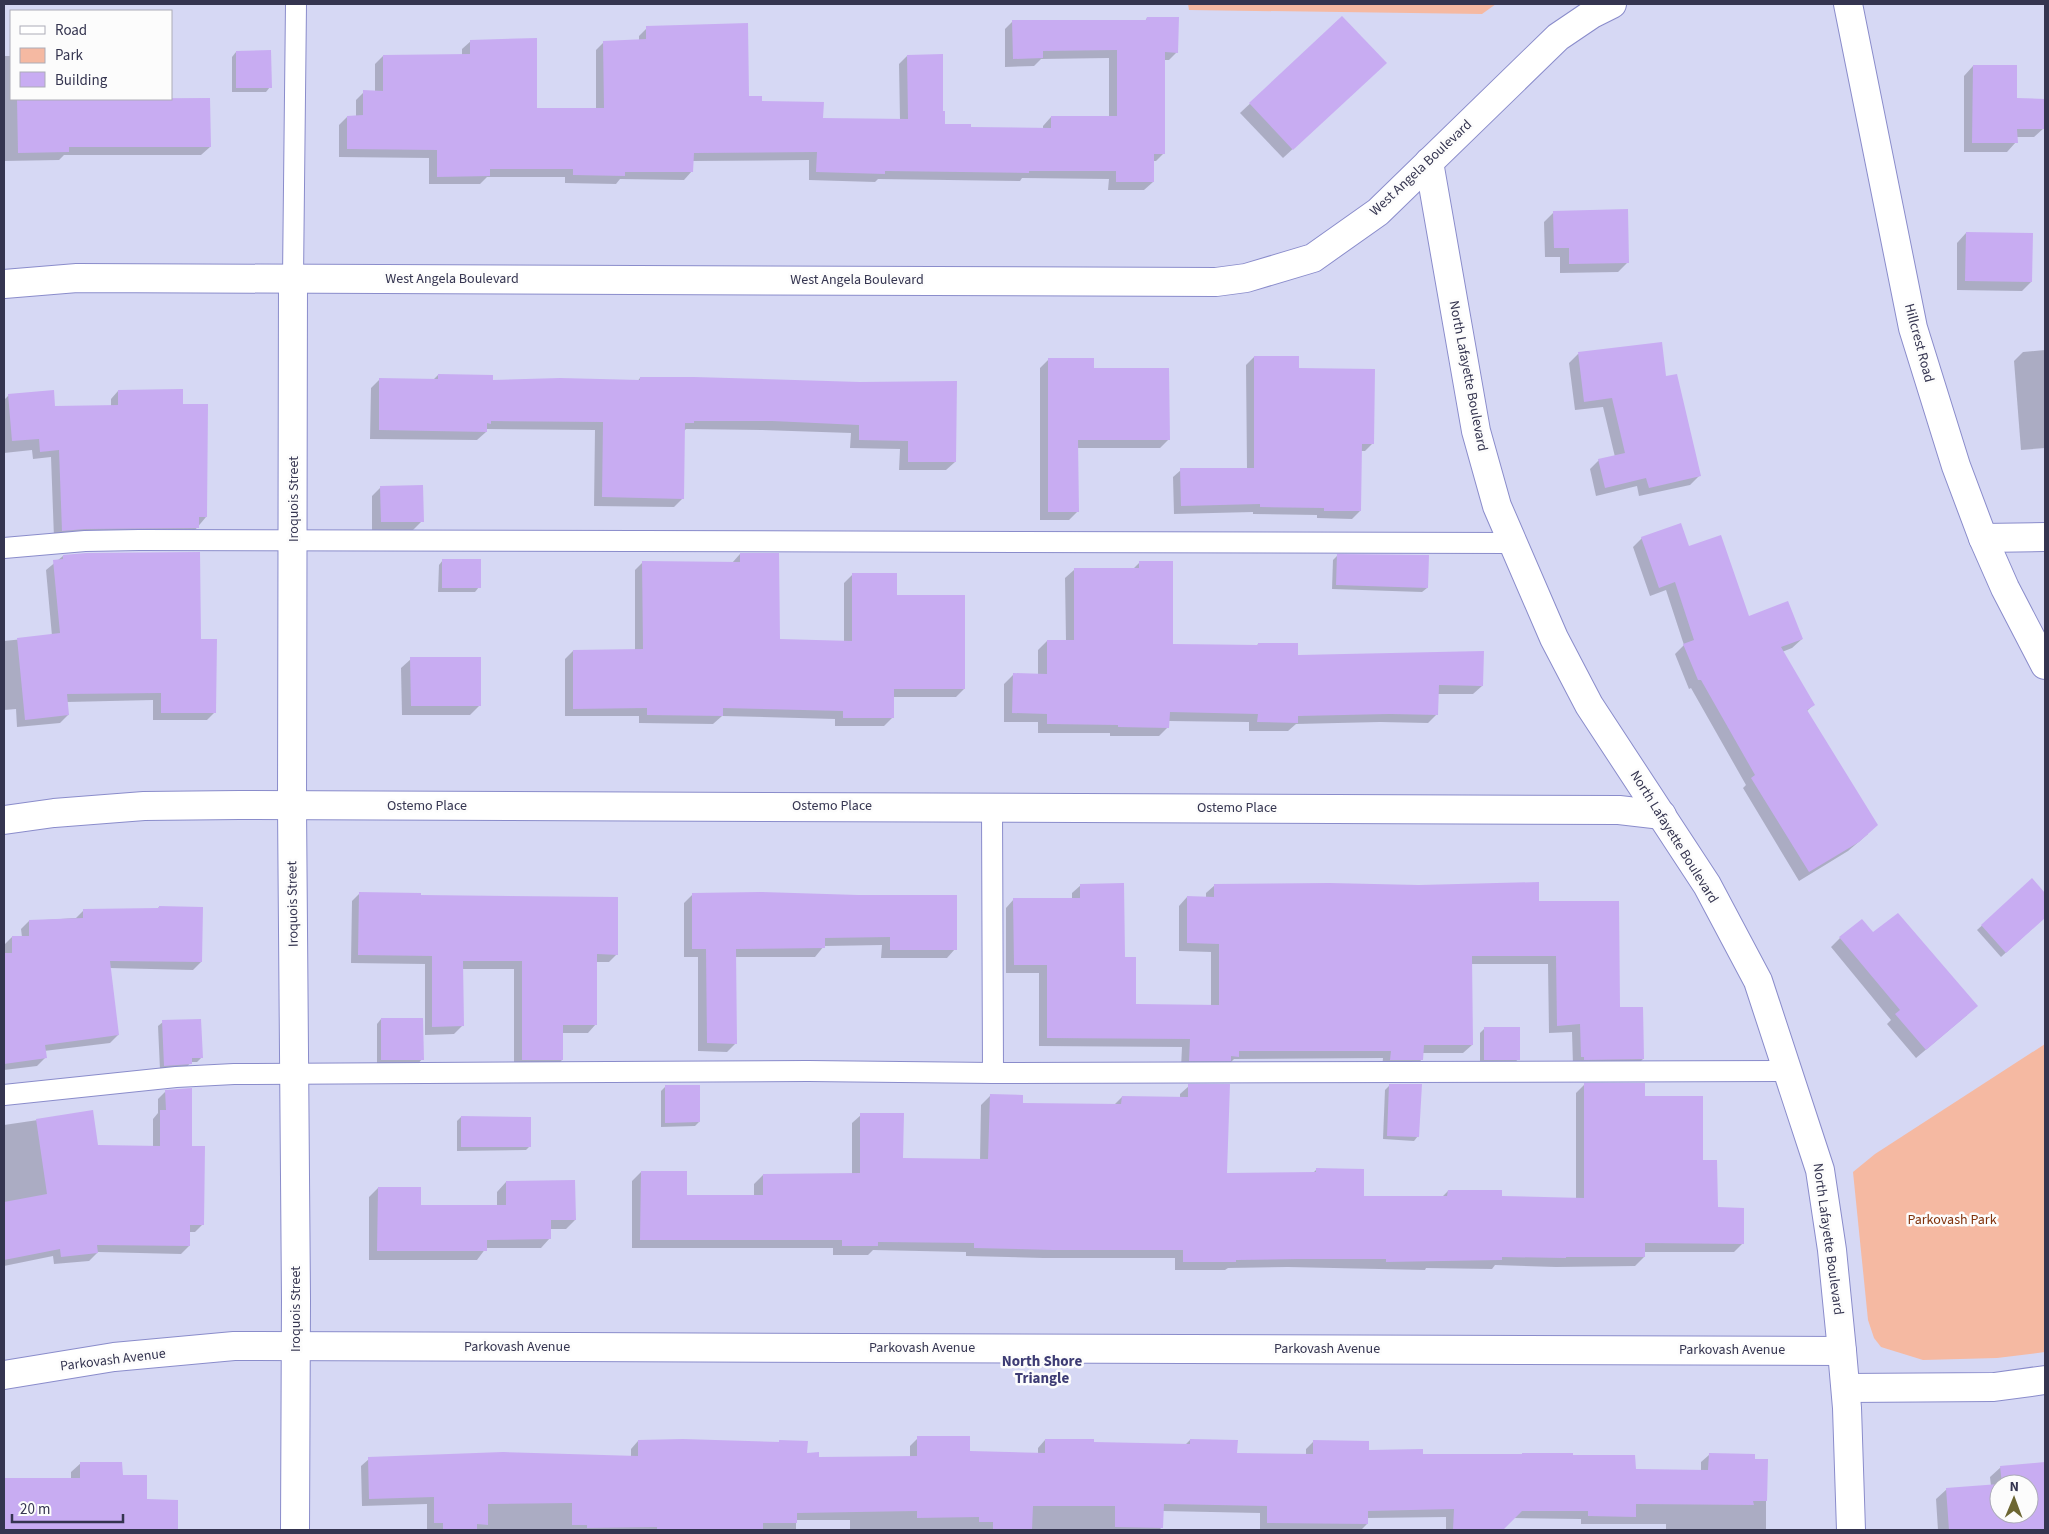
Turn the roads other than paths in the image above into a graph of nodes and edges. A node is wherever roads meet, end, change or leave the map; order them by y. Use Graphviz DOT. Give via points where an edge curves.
graph roads {
  1 [pos="296,4"];
  2 [pos="1612,4"];
  3 [pos="1848,4"];
  4 [pos="1429,162"];
  5 [pos="293,278"];
  6 [pos="4,284"];
  7 [pos="2045,537"];
  8 [pos="1983,538"];
  9 [pos="294,541"];
  10 [pos="1512,543"];
  11 [pos="4,548"];
  12 [pos="2045,665"];
  13 [pos="292,806"];
  14 [pos="992,807"];
  15 [pos="1662,815"];
  16 [pos="4,820"];
  17 [pos="1789,1071"];
  18 [pos="294,1074"];
  19 [pos="993,1074"];
  20 [pos="4,1095"];
  21 [pos="297,1347"];
  22 [pos="1842,1351"];
  23 [pos="4,1375"];
  24 [pos="2045,1380"];
  25 [pos="1846,1388"];
  26 [pos="295,1530"];
  27 [pos="1850,1530"];
  1 -- 5 [label="lane"];
  2 -- 4 [label="street, West Angela Boulevard" via="1558,38"];
  3 -- 8 [label="street, Hillcrest Road" via="1913,328 1956,466"];
  4 -- 5 [label="street, West Angela Boulevard" via="1378,212 1313,258 1246,278 1216,282"];
  4 -- 10 [label="street, North Lafayette Boulevard" via="1476,431 1497,506"];
  5 -- 6 [label="street, West Angela Boulevard" via="77,278"];
  5 -- 9 [label="street, Iroquois Street"];
  7 -- 8 [label="street"];
  8 -- 12 [label="street, Hillcrest Road"];
  9 -- 10 [label="lane"];
  9 -- 11 [label="lane" via="85,541"];
  9 -- 13 [label="street, Iroquois Street"];
  10 -- 15 [label="street, North Lafayette Boulevard" via="1554,638 1590,705"];
  13 -- 14 [label="street, Ostemo Place"];
  13 -- 16 [label="street, Ostemo Place" via="144,806"];
  13 -- 18 [label="street, Iroquois Street"];
  14 -- 15 [label="street, Ostemo Place" via="1619,810"];
  14 -- 19 [label="lane"];
  15 -- 17 [label="street, North Lafayette Boulevard" via="1707,885 1758,981"];
  17 -- 19 [label="lane"];
  17 -- 22 [label="street, North Lafayette Boulevard" via="1820,1170"];
  18 -- 19 [label="lane"];
  18 -- 20 [label="lane" via="176,1077"];
  18 -- 21 [label="street, Iroquois Street"];
  21 -- 22 [label="street, Parkovash Avenue"];
  21 -- 23 [label="street, Parkovash Avenue" via="234,1346 114,1357"];
  21 -- 26 [label="street, Iroquois Street"];
  22 -- 25 [label="street, North Lafayette Boulevard"];
  24 -- 25 [label="street" via="1994,1387"];
  25 -- 27 [label="street, North Lafayette Boulevard"];
}
